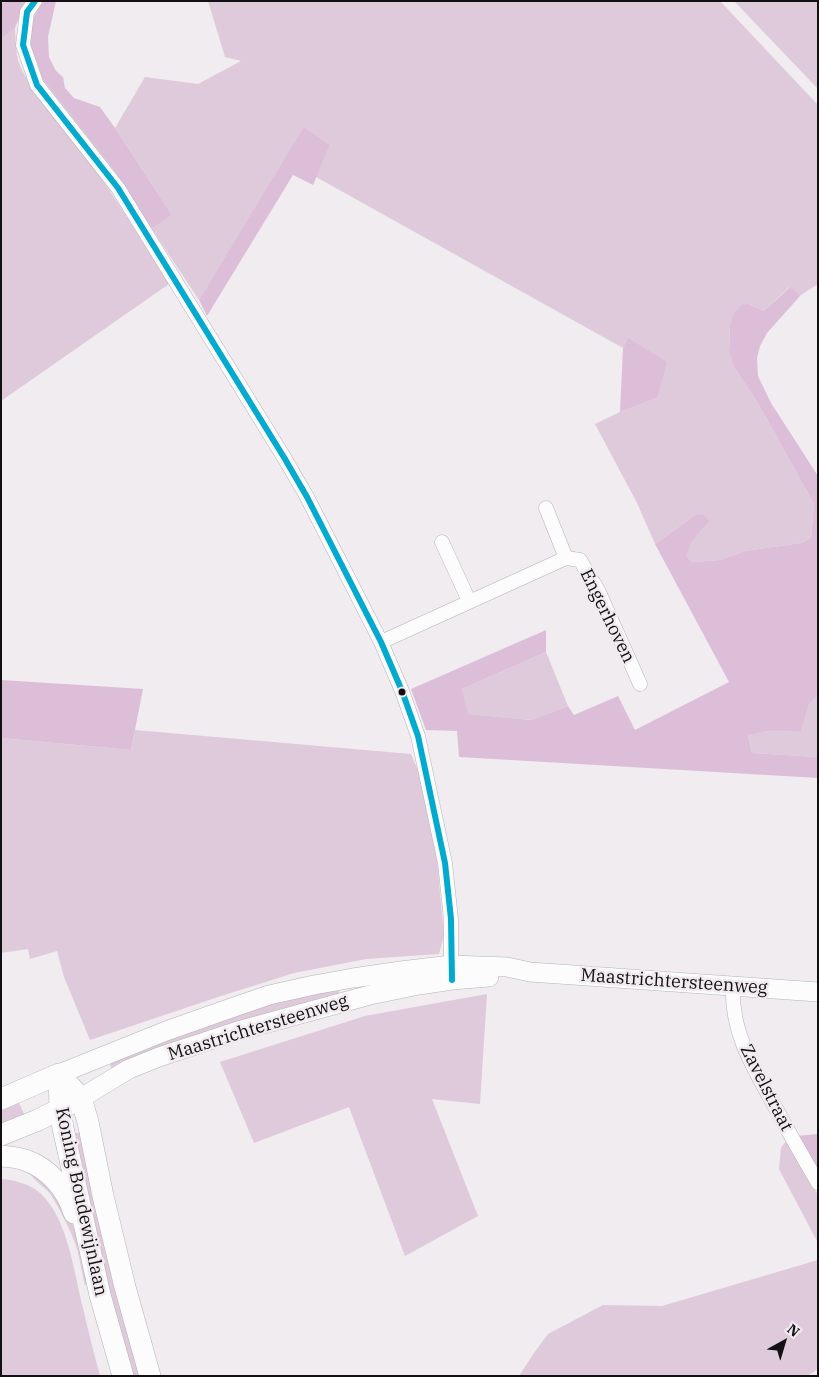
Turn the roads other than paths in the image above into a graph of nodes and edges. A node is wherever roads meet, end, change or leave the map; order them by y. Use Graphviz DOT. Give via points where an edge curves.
graph roads {
  1 [pos="35,1"];
  2 [pos="546,508"];
  3 [pos="442,542"];
  4 [pos="566,558"];
  5 [pos="469,601"];
  6 [pos="381,642"];
  7 [pos="640,684"];
  8 [pos="451,973"];
  9 [pos="353,978"];
  10 [pos="733,986"];
  11 [pos="818,992"];
  12 [pos="359,998"];
  13 [pos="59,1074"];
  14 [pos="81,1098"];
  15 [pos="1,1100"];
  16 [pos="60,1109"];
  17 [pos="1,1135"];
  18 [pos="1,1156"];
  19 [pos="818,1183"];
  20 [pos="100,1295"];
  21 [pos="123,1376"];
  22 [pos="150,1376"];
  1 -- 6 [label="street" via="28,12 23,45 37,85 129,205 296,477"];
  2 -- 4 [label="street, Engerhoven"];
  3 -- 5 [label="street"];
  4 -- 5 [label="street, Engerhoven"];
  4 -- 7 [label="street, Engerhoven" via="580,560 598,590"];
  5 -- 6 [label="street, Engerhoven"];
  6 -- 8 [label="street" via="402,691 423,756 445,863"];
  8 -- 9 [label="main road, Maastrichtersteenweg"];
  8 -- 10 [label="main road, Maastrichtersteenweg" via="507,967 530,972"];
  8 -- 12 [label="main road, Maastrichtersteenweg" via="419,985"];
  9 -- 12 [label="street"];
  9 -- 13 [label="main road, Maastrichtersteenweg" via="269,996 166,1031"];
  10 -- 11 [label="main road, Maastrichtersteenweg"];
  10 -- 19 [label="street, Zavelstraat" via="736,1027 752,1065"];
  12 -- 14 [label="main road, Maastrichtersteenweg" via="238,1031 159,1057"];
  13 -- 14 [label="main road, Koning Boudewijnlaan"];
  13 -- 15 [label="main road, Maastrichtersteenweg"];
  13 -- 16 [label="main road, Koning Boudewijnlaan"];
  14 -- 16 [label="main road, Maastrichtersteenweg"];
  14 -- 22 [label="main road, Koning Boudewijnlaan" via="125,1287"];
  16 -- 17 [label="main road, Maastrichtersteenweg"];
  16 -- 20 [label="main road, Koning Boudewijnlaan"];
  18 -- 20 [label="main road" via="24,1159 42,1168 65,1192"];
  20 -- 21 [label="main road, Koning Boudewijnlaan"];
}
